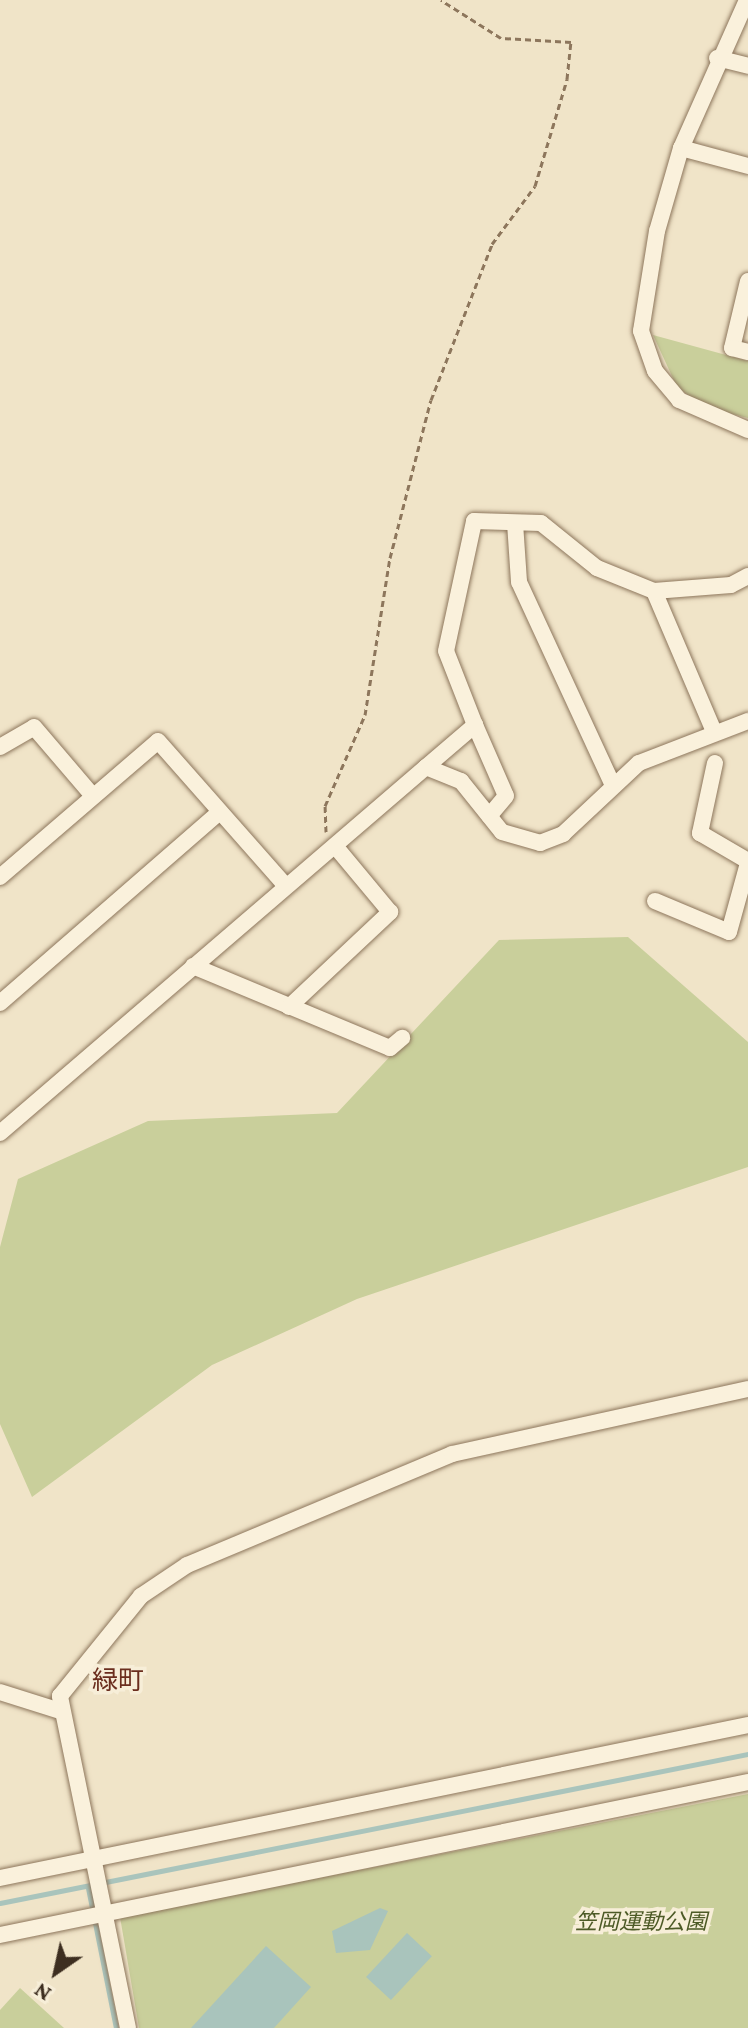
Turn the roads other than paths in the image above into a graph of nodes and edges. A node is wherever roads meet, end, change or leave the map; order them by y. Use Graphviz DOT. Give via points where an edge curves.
graph roads {
  1 [pos="747,0"];
  2 [pos="717,58"];
  3 [pos="748,66"];
  4 [pos="681,148"];
  5 [pos="748,166"];
  6 [pos="748,281"];
  7 [pos="748,352"];
  8 [pos="748,430"];
  9 [pos="515,523"];
  10 [pos="748,576"];
  11 [pos="654,591"];
  12 [pos="748,721"];
  13 [pos="475,725"];
  14 [pos="713,729"];
  15 [pos="0,747"];
  16 [pos="715,763"];
  17 [pos="426,767"];
  18 [pos="613,785"];
  19 [pos="92,795"];
  20 [pos="220,812"];
  21 [pos="489,816"];
  22 [pos="335,846"];
  23 [pos="748,862"];
  24 [pos="0,877"];
  25 [pos="285,885"];
  26 [pos="655,901"];
  27 [pos="193,966"];
  28 [pos="0,1003"];
  29 [pos="289,1007"];
  30 [pos="402,1038"];
  31 [pos="0,1133"];
  32 [pos="748,1389"];
  33 [pos="0,1692"];
  34 [pos="60,1711"];
  35 [pos="748,1725"];
  36 [pos="748,1782"];
  37 [pos="93,1864"];
  38 [pos="0,1878"];
  39 [pos="99,1912"];
  40 [pos="0,1935"];
  41 [pos="128,2028"];
  1 -- 2 [label="street"];
  2 -- 3 [label="street"];
  2 -- 4 [label="street"];
  4 -- 5 [label="street"];
  4 -- 8 [label="street" via="657,231 641,331 655,371 679,400"];
  6 -- 7 [label="street" via="732,348"];
  9 -- 11 [label="street" via="541,523 597,568"];
  9 -- 13 [label="street" via="483,518 466,531 446,651"];
  9 -- 18 [label="street" via="519,582"];
  10 -- 11 [label="street" via="731,585"];
  11 -- 14 [label="street"];
  12 -- 14 [label="street"];
  13 -- 17 [label="street"];
  13 -- 21 [label="street" via="506,796"];
  14 -- 18 [label="street" via="639,763"];
  15 -- 19 [label="street" via="34,727"];
  16 -- 23 [label="street" via="700,833"];
  17 -- 21 [label="street" via="461,781"];
  17 -- 22 [label="street"];
  18 -- 21 [label="street" via="563,834 540,843 517,842"];
  19 -- 20 [label="street" via="158,741"];
  19 -- 24 [label="street"];
  20 -- 25 [label="street"];
  20 -- 28 [label="street"];
  22 -- 25 [label="street"];
  22 -- 29 [label="street" via="390,912"];
  23 -- 26 [label="street" via="729,932"];
  25 -- 27 [label="street"];
  27 -- 29 [label="street"];
  27 -- 31 [label="street"];
  29 -- 30 [label="street" via="390,1048"];
  32 -- 34 [label="street" via="452,1454 187,1565 141,1596 60,1696"];
  33 -- 34 [label="street"];
  34 -- 37 [label="street"];
  35 -- 37 [label="street"];
  36 -- 39 [label="street"];
  37 -- 38 [label="street"];
  37 -- 39 [label="street"];
  39 -- 40 [label="street"];
  39 -- 41 [label="street"];
}
